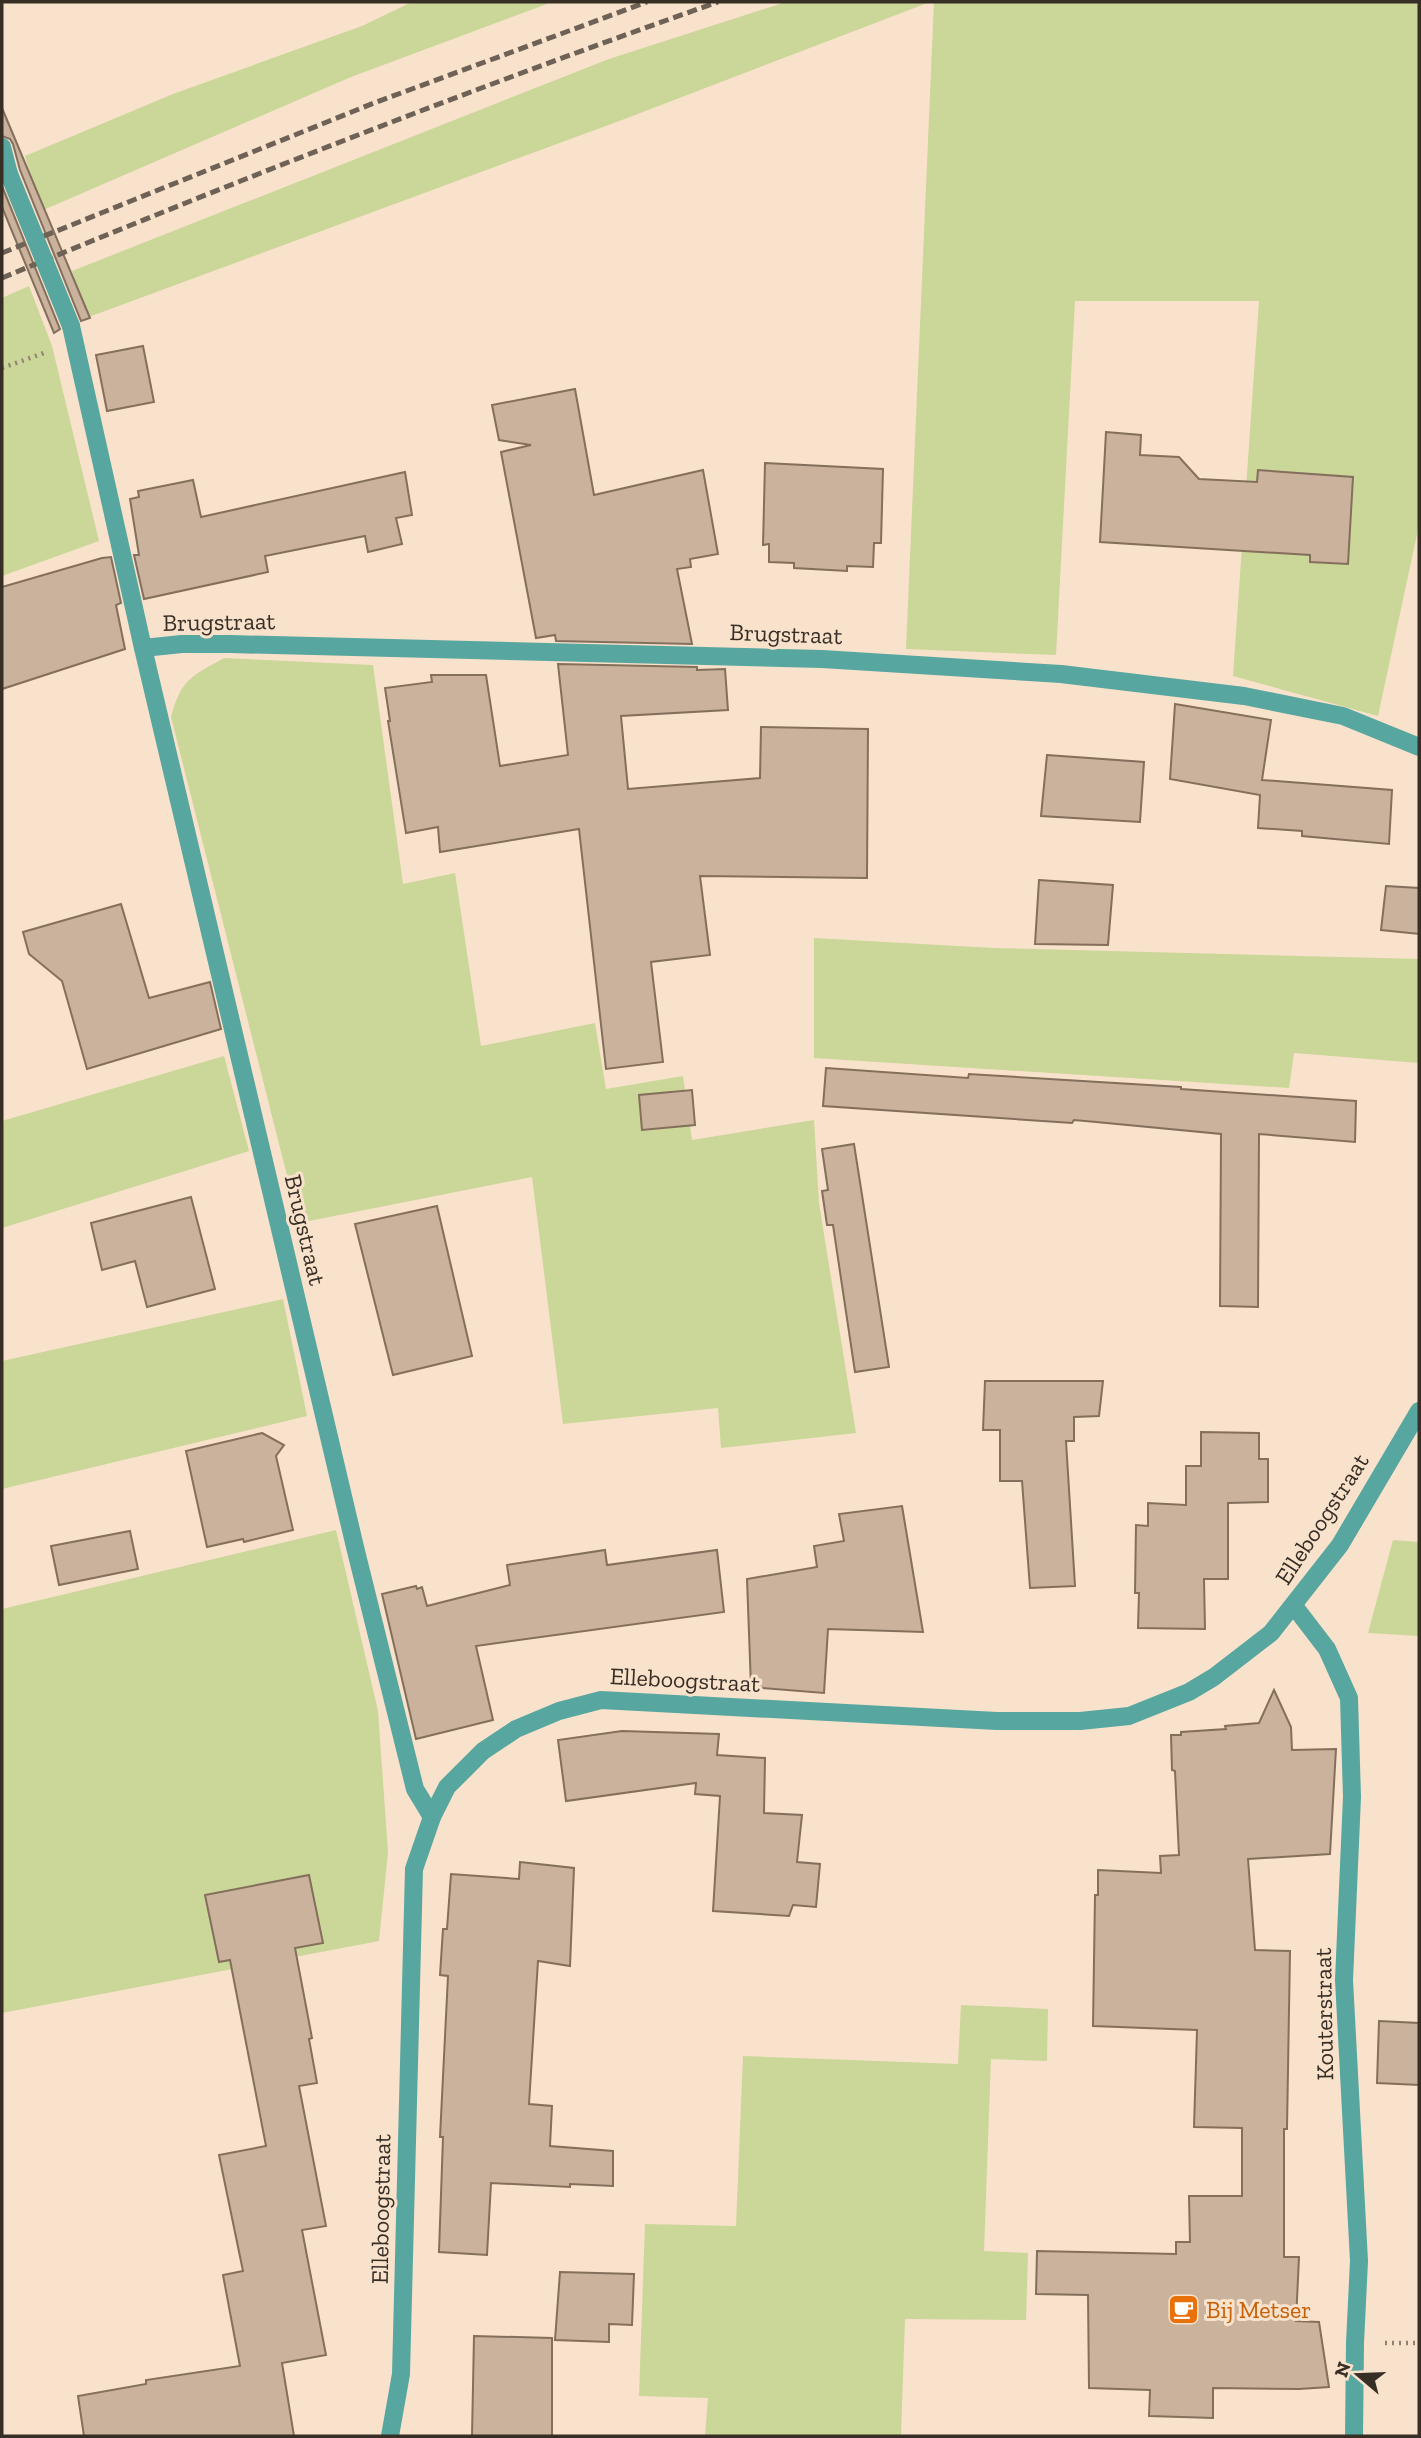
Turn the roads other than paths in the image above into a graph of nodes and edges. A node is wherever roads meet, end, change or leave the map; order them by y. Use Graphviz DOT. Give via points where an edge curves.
graph roads {
  1 [pos="2,147"];
  2 [pos="143,649"];
  3 [pos="1419,747"];
  4 [pos="1419,1411"];
  5 [pos="1294,1606"];
  6 [pos="432,1817"];
  7 [pos="390,2436"];
  8 [pos="1354,2436"];
  1 -- 2 [label="street, Brugstraat, bridge" via="73,334"];
  2 -- 3 [label="street, Brugstraat" via="230,644 822,659 1060,674 1244,696 1343,716"];
  2 -- 6 [label="street, Brugstraat" via="368,1601 415,1790"];
  4 -- 5 [label="street, Elleboogstraat" via="1340,1545"];
  5 -- 6 [label="street, Elleboogstraat" via="1271,1633 1214,1677 1129,1716 997,1721 601,1700 516,1729 483,1751 447,1787"];
  5 -- 8 [label="street, Kouterstraat" via="1327,1649 1349,1698 1352,1797 1344,1980 1359,2261"];
  6 -- 7 [label="street, Elleboogstraat" via="414,1869 401,2374"];
}
